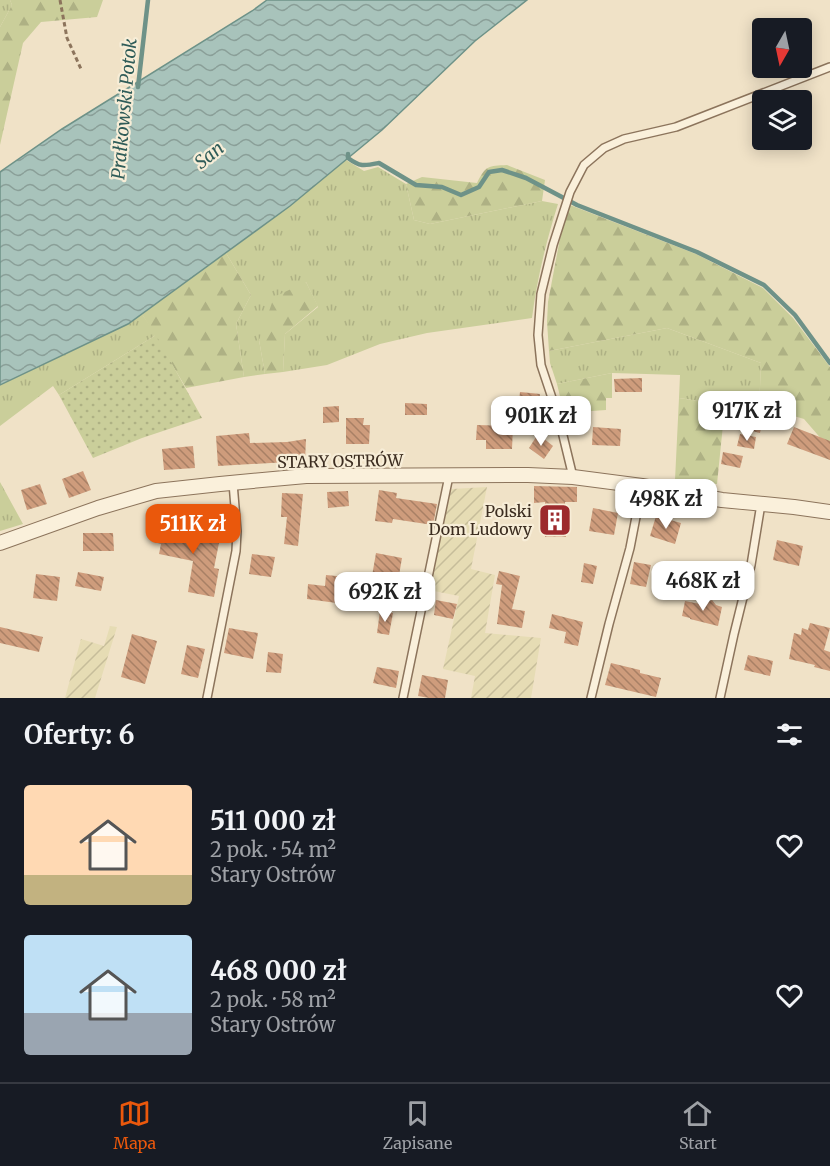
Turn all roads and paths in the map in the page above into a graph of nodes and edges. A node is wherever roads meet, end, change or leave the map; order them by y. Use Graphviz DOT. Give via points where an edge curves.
graph roads {
  1 [pos="60,0"];
  2 [pos="830,67"];
  3 [pos="81,69"];
  4 [pos="449,476"];
  5 [pos="573,477"];
  6 [pos="233,483"];
  7 [pos="642,486"];
  8 [pos="761,504"];
  9 [pos="830,513"];
  10 [pos="0,543"];
  11 [pos="207,698"];
  12 [pos="403,698"];
  13 [pos="591,698"];
  14 [pos="720,698"];
  1 -- 3 [label="path" via="67,38"];
  2 -- 5 [label="lane" via="676,127 624,139 604,148 584,165 570,192 553,245 541,294 538,335 541,364"];
  4 -- 5 [label="street, STARY OSTRÓW"];
  4 -- 6 [label="street, STARY OSTRÓW" via="306,476"];
  4 -- 12 [label="lane"];
  5 -- 7 [label="street, STARY OSTRÓW"];
  6 -- 10 [label="street, STARY OSTRÓW" via="156,491"];
  6 -- 11 [label="lane" via="236,551"];
  7 -- 8 [label="street, STARY OSTRÓW"];
  7 -- 13 [label="lane"];
  8 -- 9 [label="street, STARY OSTRÓW"];
  8 -- 14 [label="lane"];
}
